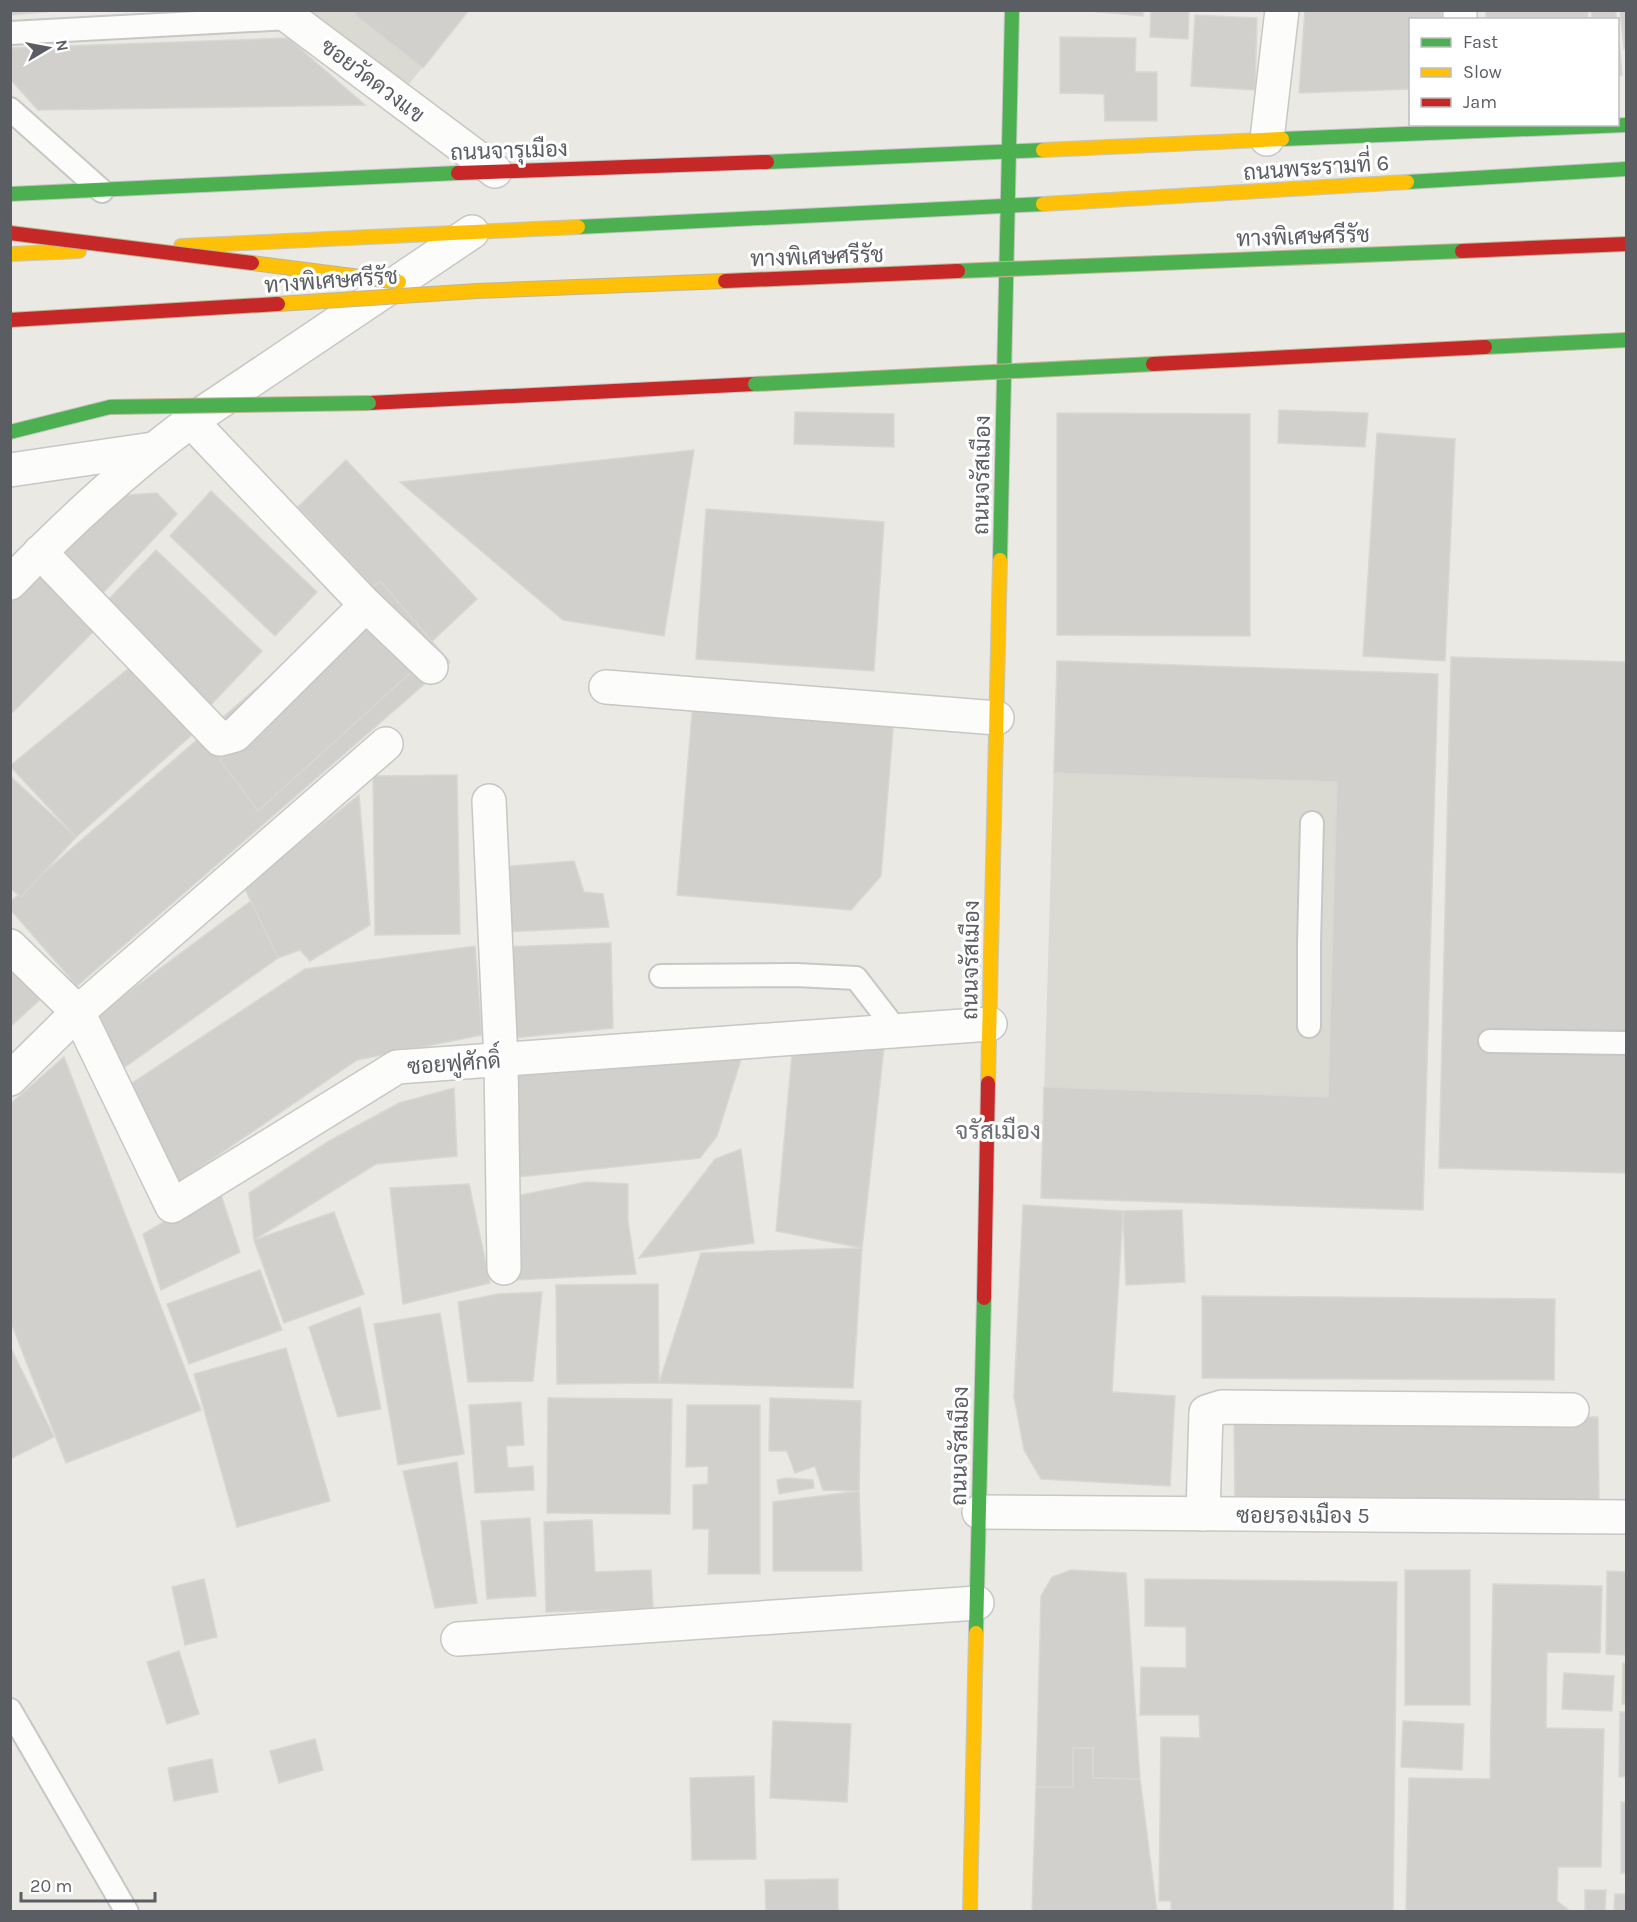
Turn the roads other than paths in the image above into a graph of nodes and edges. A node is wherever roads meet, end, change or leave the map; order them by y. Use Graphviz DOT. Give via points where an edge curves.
graph roads {
  1 [pos="1011,10"];
  2 [pos="1282,10"];
  3 [pos="284,14"];
  4 [pos="10,33"];
  5 [pos="10,109"];
  6 [pos="1570,126"];
  7 [pos="1457,128"];
  8 [pos="1267,140"];
  9 [pos="1009,152"];
  10 [pos="1626,169"];
  11 [pos="495,171"];
  12 [pos="102,191"];
  13 [pos="10,194"];
  14 [pos="1008,206"];
  15 [pos="472,232"];
  16 [pos="10,233"];
  17 [pos="1626,244"];
  18 [pos="10,254"];
  19 [pos="477,291"];
  20 [pos="10,320"];
  21 [pos="1626,340"];
  22 [pos="110,406"];
  23 [pos="44,410"];
  24 [pos="190,421"];
  25 [pos="10,432"];
  26 [pos="153,449"];
  27 [pos="10,470"];
  28 [pos="40,552"];
  29 [pos="10,583"];
  30 [pos="366,605"];
  31 [pos="431,667"];
  32 [pos="606,687"];
  33 [pos="997,718"];
  34 [pos="386,744"];
  35 [pos="489,801"];
  36 [pos="1312,823"];
  37 [pos="10,946"];
  38 [pos="662,976"];
  39 [pos="78,1012"];
  40 [pos="990,1024"];
  41 [pos="1309,1026"];
  42 [pos="897,1031"];
  43 [pos="1490,1041"];
  44 [pos="1626,1043"];
  45 [pos="501,1060"];
  46 [pos="10,1079"];
  47 [pos="504,1268"];
  48 [pos="1572,1410"];
  49 [pos="979,1512"];
  50 [pos="1203,1514"];
  51 [pos="1626,1518"];
  52 [pos="977,1603"];
  53 [pos="458,1639"];
  54 [pos="10,1710"];
  55 [pos="127,1911"];
  56 [pos="970,1911"];
  1 -- 9 [label="main road, ถนนจรัสเมือง"];
  2 -- 8 [label="street"];
  3 -- 4 [label="lane"];
  3 -- 11 [label="street, ซอยวัดดวงแข"];
  5 -- 12 [label="lane"];
  6 -- 7 [label="main road, ถนนพระรามที่ 6"];
  7 -- 8 [label="main road, ถนนพระรามที่ 6"];
  8 -- 9 [label="main road, ถนนพระรามที่ 6"];
  9 -- 11 [label="main road, ถนนจารุเมือง"];
  9 -- 14 [label="main road, ถนนจรัสเมือง"];
  10 -- 14 [label="main road, ถนนพระรามที่ 6"];
  11 -- 12 [label="main road, ถนนจารุเมือง"];
  12 -- 13 [label="main road, ถนนจารุเมือง"];
  14 -- 15 [label="main road"];
  14 -- 33 [label="main road, ถนนจรัสเมือง"];
  15 -- 18 [label="main road"];
  15 -- 24 [label="street"];
  16 -- 19 [label="main road, bridge"];
  17 -- 19 [label="main road, ทางพิเศษศรีรัช, bridge"];
  19 -- 20 [label="main road, ทางพิเศษศรีรัช, bridge"];
  21 -- 22 [label="main road, bridge" via="369,403"];
  22 -- 23 [label="main road"];
  22 -- 25 [label="main road"];
  24 -- 26 [label="street"];
  24 -- 30 [label="street"];
  26 -- 27 [label="street"];
  26 -- 28 [label="street"];
  28 -- 29 [label="street"];
  28 -- 30 [label="street" via="220,739 235,735"];
  30 -- 31 [label="street"];
  32 -- 33 [label="street"];
  33 -- 40 [label="main road, ถนนจรัสเมือง"];
  34 -- 39 [label="street"];
  35 -- 45 [label="street"];
  36 -- 41 [label="lane"];
  37 -- 39 [label="street"];
  38 -- 42 [label="lane" via="856,978"];
  39 -- 45 [label="street, ซอยฟูศักดิ์" via="172,1206 397,1067"];
  39 -- 46 [label="street"];
  40 -- 42 [label="street, ซอยฟูศักดิ์"];
  40 -- 49 [label="main road, ถนนจรัสเมือง"];
  42 -- 45 [label="street, ซอยฟูศักดิ์"];
  43 -- 44 [label="lane"];
  45 -- 47 [label="street"];
  48 -- 50 [label="street" via="1222,1407 1206,1412"];
  49 -- 50 [label="street, ซอยรองเมือง 5"];
  49 -- 52 [label="main road, ถนนจรัสเมือง"];
  50 -- 51 [label="street, ซอยรองเมือง 5"];
  52 -- 53 [label="street"];
  52 -- 56 [label="main road, ถนนจรัสเมือง"];
  54 -- 55 [label="lane"];
}
